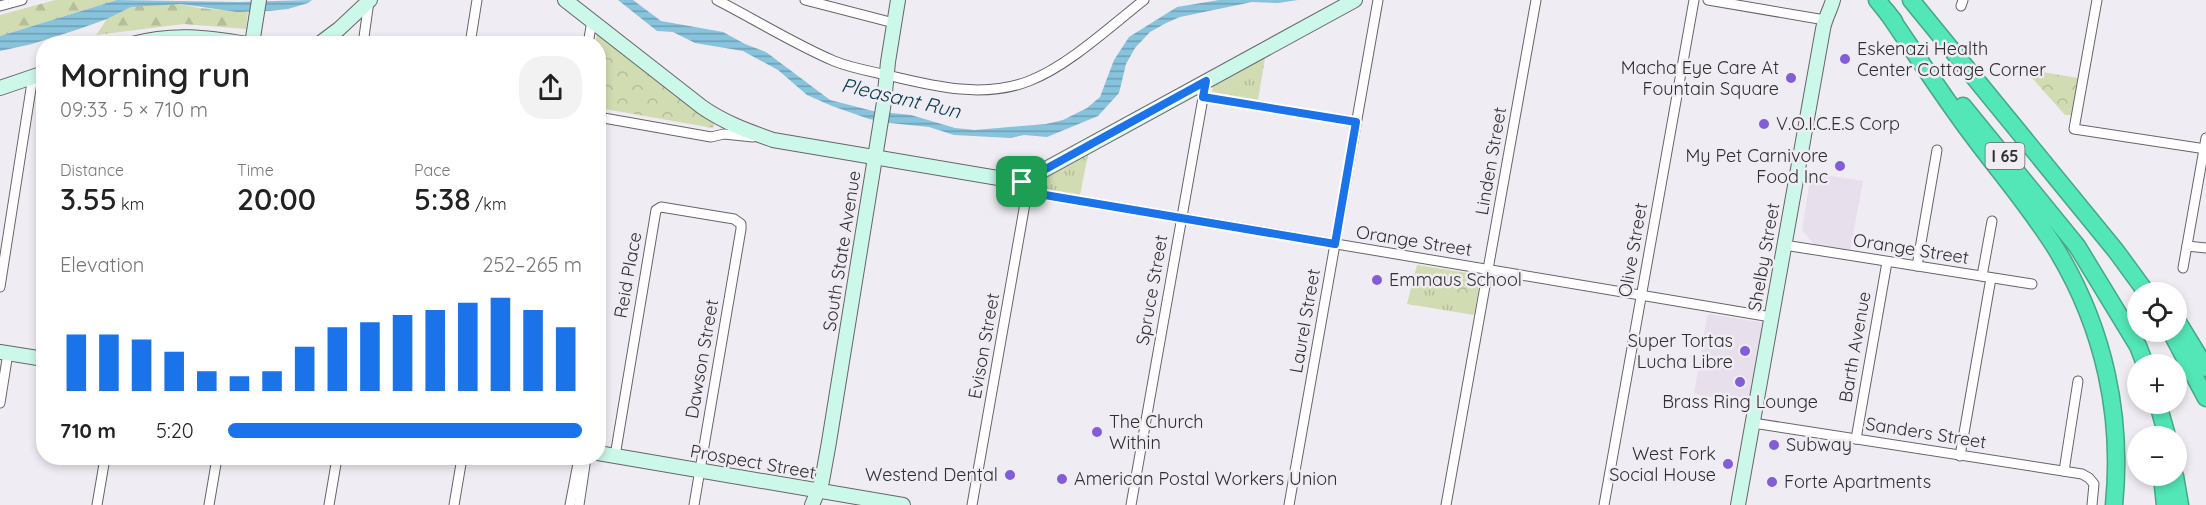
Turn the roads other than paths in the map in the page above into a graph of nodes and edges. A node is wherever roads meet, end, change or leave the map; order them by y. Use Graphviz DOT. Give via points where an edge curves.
graph roads {
  1 [pos="22,0"];
  2 [pos="259,0"];
  3 [pos="370,0"];
  4 [pos="477,0"];
  5 [pos="565,0"];
  6 [pos="717,0"];
  7 [pos="805,0"];
  8 [pos="898,0"];
  9 [pos="1144,0"];
  10 [pos="1355,0"];
  11 [pos="1378,0"];
  12 [pos="1536,0"];
  13 [pos="1694,0"];
  14 [pos="1708,0"];
  15 [pos="1825,0"];
  16 [pos="1833,0"];
  17 [pos="1911,0"];
  18 [pos="2097,0"];
  19 [pos="0,6"];
  20 [pos="1882,6"];
  21 [pos="1825,18"];
  22 [pos="592,21"];
  23 [pos="894,23"];
  24 [pos="170,36"];
  25 [pos="198,36"];
  26 [pos="252,36"];
  27 [pos="329,36"];
  28 [pos="364,36"];
  29 [pos="471,36"];
  30 [pos="589,36"];
  31 [pos="887,75"];
  32 [pos="36,76"];
  33 [pos="1206,81"];
  34 [pos="36,86"];
  35 [pos="0,88"];
  36 [pos="1203,97"];
  37 [pos="606,118"];
  38 [pos="1356,122"];
  39 [pos="2206,138"];
  40 [pos="773,140"];
  41 [pos="2205,149"];
  42 [pos="1936,150"];
  43 [pos="875,157"];
  44 [pos="1024,187"];
  45 [pos="658,208"];
  46 [pos="1182,218"];
  47 [pos="1992,221"];
  48 [pos="1335,244"];
  49 [pos="1784,245"];
  50 [pos="2187,246"];
  51 [pos="2206,248"];
  52 [pos="1887,262"];
  53 [pos="1917,266"];
  54 [pos="2183,268"];
  55 [pos="1488,270"];
  56 [pos="2133,273"];
  57 [pos="1987,277"];
  58 [pos="2139,282"];
  59 [pos="2142,282"];
  60 [pos="2032,284"];
  61 [pos="0,287"];
  62 [pos="1641,295"];
  63 [pos="1771,317"];
  64 [pos="2121,320"];
  65 [pos="2187,337"];
  66 [pos="2176,342"];
  67 [pos="4,352"];
  68 [pos="2133,354"];
  69 [pos="2141,354"];
  70 [pos="36,358"];
  71 [pos="2206,368"];
  72 [pos="2078,381"];
  73 [pos="2206,398"];
  74 [pos="0,403"];
  75 [pos="1752,423"];
  76 [pos="1856,439"];
  77 [pos="606,454"];
  78 [pos="615,456"];
  79 [pos="1960,456"];
  80 [pos="104,465"];
  81 [pos="216,465"];
  82 [pos="336,465"];
  83 [pos="461,465"];
  84 [pos="578,465"];
  85 [pos="585,465"];
  86 [pos="699,471"];
  87 [pos="2064,471"];
  88 [pos="2163,486"];
  89 [pos="2177,486"];
  90 [pos="818,491"];
  91 [pos="97,505"];
  92 [pos="209,505"];
  93 [pos="329,505"];
  94 [pos="454,505"];
  95 [pos="570,505"];
  96 [pos="579,505"];
  97 [pos="694,505"];
  98 [pos="812,505"];
  99 [pos="903,505"];
  100 [pos="972,505"];
  101 [pos="1131,505"];
  102 [pos="1289,505"];
  103 [pos="1446,505"];
  104 [pos="1604,505"];
  105 [pos="1738,505"];
  106 [pos="2092,505"];
  107 [pos="2114,505"];
  108 [pos="2165,505"];
  109 [pos="2180,505"];
  1 -- 19 [label="street"];
  2 -- 26 [label="street"];
  3 -- 27 [label="street"];
  3 -- 28 [label="street"];
  4 -- 29 [label="street"];
  5 -- 22 [label="street"];
  6 -- 31 [label="street" via="829,59"];
  7 -- 23 [label="street"];
  8 -- 23 [label="street, South State Avenue"];
  9 -- 31 [label="street" via="1052,69 1016,85 968,90"];
  10 -- 33 [label="street"];
  11 -- 38 [label="street, Laurel Street"];
  12 -- 55 [label="street, Linden Street"];
  13 -- 62 [label="street, Olive Street"];
  14 -- 21 [label="street"];
  15 -- 21 [label="street, Shelby Street"];
  16 -- 21 [label="street, Shelby Street"];
  17 -- 56 [label="highway, I 65"];
  18 -- 41 [label="street" via="2074,129"];
  20 -- 64 [label="highway, I 65" via="2067,233"];
  20 -- 107 [label="highway" via="2052,243 2082,298 2111,394 2116,447"];
  21 -- 49 [label="street, Shelby Street"];
  22 -- 30 [label="street"];
  22 -- 40 [label="street" via="711,113 747,132"];
  23 -- 31 [label="street, South State Avenue"];
  24 -- 25 [label="street"];
  31 -- 43 [label="street, South State Avenue"];
  32 -- 35 [label="street"];
  33 -- 36 [label="street, Spruce Street"];
  33 -- 44 [label="street"];
  34 -- 61 [label="street"];
  36 -- 38 [label="street"];
  36 -- 46 [label="street, Spruce Street"];
  37 -- 40 [label="street" via="711,137 724,134"];
  38 -- 48 [label="street, Laurel Street"];
  39 -- 41 [label="street"];
  40 -- 43 [label="street"];
  41 -- 50 [label="street"];
  42 -- 53 [label="street"];
  43 -- 44 [label="street"];
  43 -- 90 [label="street, South State Avenue"];
  44 -- 46 [label="street, Orange Street"];
  44 -- 100 [label="street, Evison Street"];
  45 -- 78 [label="street, Reid Place"];
  45 -- 86 [label="street, Dawson Street" via="741,224"];
  46 -- 48 [label="street, Orange Street"];
  46 -- 101 [label="street, Spruce Street"];
  47 -- 57 [label="street"];
  48 -- 55 [label="street, Orange Street"];
  48 -- 102 [label="street, Laurel Street"];
  49 -- 52 [label="street, Orange Street"];
  49 -- 63 [label="street, Shelby Street"];
  50 -- 51 [label="street"];
  50 -- 54 [label="street"];
  52 -- 53 [label="street, Orange Street"];
  52 -- 76 [label="street, Barth Avenue"];
  53 -- 57 [label="street, Orange Street"];
  55 -- 62 [label="street, Orange Street"];
  55 -- 103 [label="street, Linden Street"];
  56 -- 58 [label="highway, I 65"];
  56 -- 59 [label="highway"];
  57 -- 60 [label="street, Orange Street"];
  57 -- 79 [label="street"];
  62 -- 63 [label="street, Orange Street"];
  62 -- 104 [label="street, Olive Street"];
  63 -- 75 [label="street, Shelby Street"];
  64 -- 68 [label="highway, I 65"];
  64 -- 69 [label="highway"];
  65 -- 71 [label="highway"];
  66 -- 73 [label="highway"];
  67 -- 70 [label="street"];
  67 -- 74 [label="street"];
  72 -- 87 [label="street"];
  75 -- 76 [label="street, Sanders Street"];
  75 -- 105 [label="street, Shelby Street"];
  76 -- 79 [label="street, Sanders Street"];
  77 -- 78 [label="street, Prospect Street"];
  78 -- 86 [label="street, Prospect Street"];
  79 -- 87 [label="street, Sanders Street"];
  80 -- 91 [label="street"];
  81 -- 92 [label="street"];
  82 -- 93 [label="street"];
  83 -- 94 [label="street"];
  84 -- 95 [label="street"];
  85 -- 96 [label="street"];
  86 -- 90 [label="street, Prospect Street"];
  86 -- 97 [label="street, Dawson Street"];
  87 -- 106 [label="street, Sanders Street" via="2092,480"];
  88 -- 108 [label="highway"];
  89 -- 109 [label="highway"];
  90 -- 98 [label="street, South State Avenue"];
  90 -- 99 [label="street, Prospect Street"];
}
